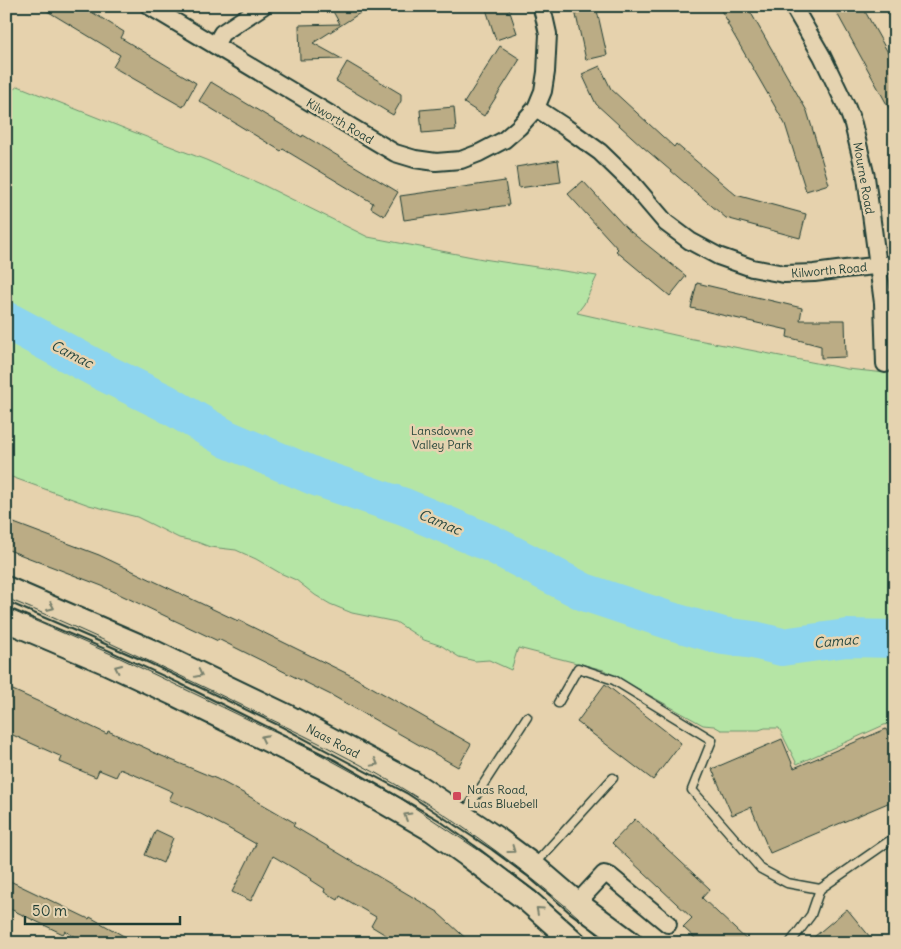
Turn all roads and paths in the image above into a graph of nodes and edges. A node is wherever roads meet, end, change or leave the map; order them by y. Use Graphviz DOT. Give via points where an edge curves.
graph roads {
  1 [pos="149,6"];
  2 [pos="263,6"];
  3 [pos="541,6"];
  4 [pos="793,6"];
  5 [pos="215,45"];
  6 [pos="536,108"];
  7 [pos="895,264"];
  8 [pos="878,266"];
  9 [pos="885,364"];
  10 [pos="6,588"];
  11 [pos="6,620"];
  12 [pos="558,703"];
  13 [pos="527,717"];
  14 [pos="613,778"];
  15 [pos="463,816"];
  16 [pos="895,837"];
  17 [pos="534,866"];
  18 [pos="820,889"];
  19 [pos="577,903"];
  20 [pos="668,924"];
  21 [pos="575,943"];
  22 [pos="631,943"];
  23 [pos="790,943"];
  1 -- 5 [label="street, Kilworth Road"];
  2 -- 5 [label="street" via="222,33"];
  3 -- 6 [label="street, Kilworth Road" via="548,34 546,72"];
  4 -- 8 [label="street, Mourne Road" via="822,56 853,124 866,177"];
  5 -- 6 [label="street, Kilworth Road" via="394,153 415,159 436,162 461,160 479,153 504,140"];
  6 -- 8 [label="street, Kilworth Road" via="600,152 666,223 718,256 752,268 784,274 814,274"];
  7 -- 8 [label="street, Kilworth Road"];
  8 -- 9 [label="street, Mourne Road"];
  10 -- 15 [label="main road, Naas Road, one-way" via="154,652 287,716 413,783"];
  21 -- 11 [label="main road, one-way" via="528,901 468,855 432,830 330,771 176,695"];
  12 -- 18 [label="lane" via="578,668 614,680 712,740 692,790 761,869 787,884"];
  13 -- 15 [label="lane"];
  14 -- 17 [label="lane"];
  15 -- 17 [label="main road, Naas Road, one-way"];
  16 -- 18 [label="lane"];
  17 -- 19 [label="main road, Naas Road"];
  18 -- 23 [label="lane" via="811,916"];
  19 -- 20 [label="street" via="604,874"];
  19 -- 22 [label="main road, Naas Road"];
}
